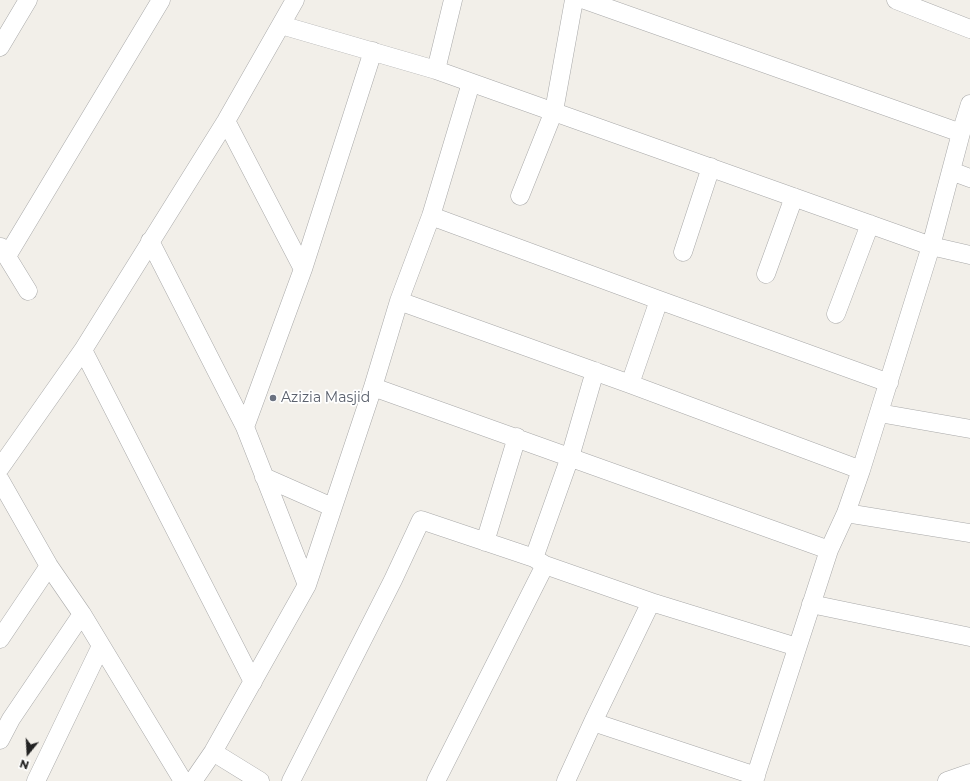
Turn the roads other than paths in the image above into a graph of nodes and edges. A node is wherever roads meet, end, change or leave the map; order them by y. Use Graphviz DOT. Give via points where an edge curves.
graph roads {
  1 [pos="28,0"];
  2 [pos="161,0"];
  3 [pos="296,0"];
  4 [pos="453,0"];
  5 [pos="574,0"];
  6 [pos="585,0"];
  7 [pos="896,0"];
  8 [pos="281,25"];
  9 [pos="970,29"];
  10 [pos="0,47"];
  11 [pos="373,51"];
  12 [pos="436,70"];
  13 [pos="471,83"];
  14 [pos="970,104"];
  15 [pos="554,111"];
  16 [pos="226,120"];
  17 [pos="961,133"];
  18 [pos="711,167"];
  19 [pos="951,171"];
  20 [pos="970,178"];
  21 [pos="520,196"];
  22 [pos="794,197"];
  23 [pos="431,216"];
  24 [pos="870,224"];
  25 [pos="150,241"];
  26 [pos="931,246"];
  27 [pos="3,251"];
  28 [pos="683,252"];
  29 [pos="970,255"];
  30 [pos="303,269"];
  31 [pos="766,274"];
  32 [pos="28,290"];
  33 [pos="659,300"];
  34 [pos="399,301"];
  35 [pos="836,314"];
  36 [pos="83,350"];
  37 [pos="595,371"];
  38 [pos="889,383"];
  39 [pos="630,384"];
  40 [pos="373,387"];
  41 [pos="879,413"];
  42 [pos="245,427"];
  43 [pos="970,429"];
  44 [pos="517,437"];
  45 [pos="570,457"];
  46 [pos="0,468"];
  47 [pos="861,470"];
  48 [pos="264,477"];
  49 [pos="0,480"];
  50 [pos="332,507"];
  51 [pos="846,513"];
  52 [pos="970,533"];
  53 [pos="485,542"];
  54 [pos="829,550"];
  55 [pos="539,562"];
  56 [pos="50,566"];
  57 [pos="307,585"];
  58 [pos="651,602"];
  59 [pos="811,604"];
  60 [pos="82,614"];
  61 [pos="970,637"];
  62 [pos="0,639"];
  63 [pos="101,646"];
  64 [pos="797,647"];
  65 [pos="253,682"];
  66 [pos="593,722"];
  67 [pos="0,740"];
  68 [pos="213,752"];
  69 [pos="970,773"];
  70 [pos="755,778"];
  71 [pos="36,781"];
  72 [pos="183,781"];
  73 [pos="193,781"];
  74 [pos="260,781"];
  75 [pos="291,781"];
  76 [pos="436,781"];
  77 [pos="566,781"];
  78 [pos="947,781"];
  1 -- 10 [label="street"];
  2 -- 27 [label="street"];
  3 -- 8 [label="street"];
  4 -- 12 [label="street"];
  5 -- 15 [label="street"];
  6 -- 17 [label="street"];
  7 -- 9 [label="street"];
  8 -- 11 [label="street"];
  8 -- 16 [label="street"];
  11 -- 12 [label="street"];
  11 -- 30 [label="street"];
  12 -- 13 [label="street"];
  13 -- 15 [label="street"];
  13 -- 23 [label="street"];
  14 -- 17 [label="street"];
  15 -- 18 [label="street"];
  15 -- 21 [label="street"];
  16 -- 25 [label="street"];
  16 -- 30 [label="street"];
  17 -- 19 [label="street"];
  18 -- 22 [label="street"];
  18 -- 28 [label="street"];
  19 -- 20 [label="street"];
  19 -- 26 [label="street"];
  22 -- 24 [label="street"];
  22 -- 31 [label="street"];
  23 -- 33 [label="street"];
  23 -- 34 [label="street"];
  24 -- 26 [label="street"];
  24 -- 35 [label="street"];
  25 -- 36 [label="street"];
  25 -- 42 [label="street"];
  26 -- 29 [label="street"];
  26 -- 38 [label="street"];
  27 -- 32 [label="street"];
  30 -- 42 [label="street"];
  33 -- 38 [label="street"];
  33 -- 39 [label="street"];
  34 -- 37 [label="street"];
  34 -- 40 [label="street"];
  36 -- 46 [label="street"];
  36 -- 65 [label="street"];
  37 -- 39 [label="street"];
  37 -- 45 [label="street"];
  38 -- 41 [label="street"];
  39 -- 47 [label="street"];
  40 -- 44 [label="street"];
  40 -- 50 [label="street"];
  41 -- 43 [label="street"];
  41 -- 47 [label="street"];
  42 -- 48 [label="street"];
  44 -- 45 [label="street"];
  44 -- 53 [label="street"];
  45 -- 54 [label="street"];
  45 -- 55 [label="street"];
  47 -- 51 [label="street"];
  48 -- 50 [label="street"];
  48 -- 57 [label="street"];
  49 -- 56 [label="street"];
  50 -- 57 [label="street"];
  51 -- 52 [label="street"];
  51 -- 54 [label="street"];
  53 -- 55 [label="street"];
  53 -- 75 [label="street" via="421,520 394,580"];
  54 -- 59 [label="street"];
  55 -- 58 [label="street"];
  55 -- 76 [label="street"];
  56 -- 60 [label="street"];
  56 -- 62 [label="street"];
  57 -- 65 [label="street"];
  58 -- 64 [label="street"];
  58 -- 66 [label="street"];
  59 -- 61 [label="street"];
  59 -- 64 [label="street"];
  60 -- 63 [label="street"];
  60 -- 67 [label="street" via="11,719"];
  63 -- 71 [label="street"];
  63 -- 72 [label="street"];
  64 -- 70 [label="street"];
  65 -- 68 [label="street"];
  66 -- 70 [label="street"];
  66 -- 77 [label="street"];
  68 -- 73 [label="street"];
  68 -- 74 [label="street"];
  69 -- 78 [label="street"];
}
